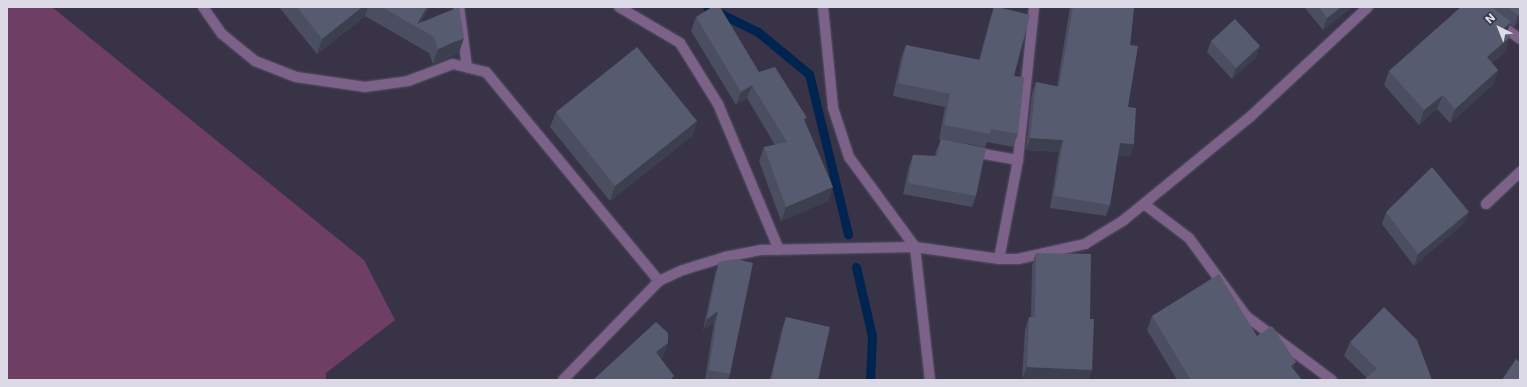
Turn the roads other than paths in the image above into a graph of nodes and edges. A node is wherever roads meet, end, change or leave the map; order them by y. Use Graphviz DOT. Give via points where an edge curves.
graph roads {
  1 [pos="203,7"];
  2 [pos="459,7"];
  3 [pos="619,7"];
  4 [pos="823,7"];
  5 [pos="1034,7"];
  6 [pos="1368,7"];
  7 [pos="1476,7"];
  8 [pos="1520,40"];
  9 [pos="467,68"];
  10 [pos="961,149"];
  11 [pos="1018,160"];
  12 [pos="1520,172"];
  13 [pos="1144,204"];
  14 [pos="1486,204"];
  15 [pos="915,247"];
  16 [pos="779,250"];
  17 [pos="999,259"];
  18 [pos="659,281"];
  19 [pos="563,380"];
  20 [pos="930,380"];
  21 [pos="1332,380"];
  1 -- 9 [label="street" via="222,34 255,61 296,77 365,87 408,81 453,64"];
  2 -- 9 [label="street"];
  3 -- 16 [label="street" via="680,43 718,104"];
  4 -- 15 [label="street" via="833,108 849,157"];
  5 -- 11 [label="street"];
  6 -- 13 [label="street" via="1250,117"];
  7 -- 8 [label="street"];
  9 -- 18 [label="street" via="486,72"];
  10 -- 11 [label="street"];
  11 -- 17 [label="street"];
  12 -- 14 [label="street"];
  13 -- 17 [label="street" via="1124,220 1085,244 1018,259"];
  13 -- 21 [label="street" via="1189,238 1246,316"];
  15 -- 16 [label="street"];
  15 -- 17 [label="street"];
  15 -- 20 [label="street"];
  16 -- 18 [label="street" via="761,250 725,257 683,270"];
  18 -- 19 [label="street"];
}
